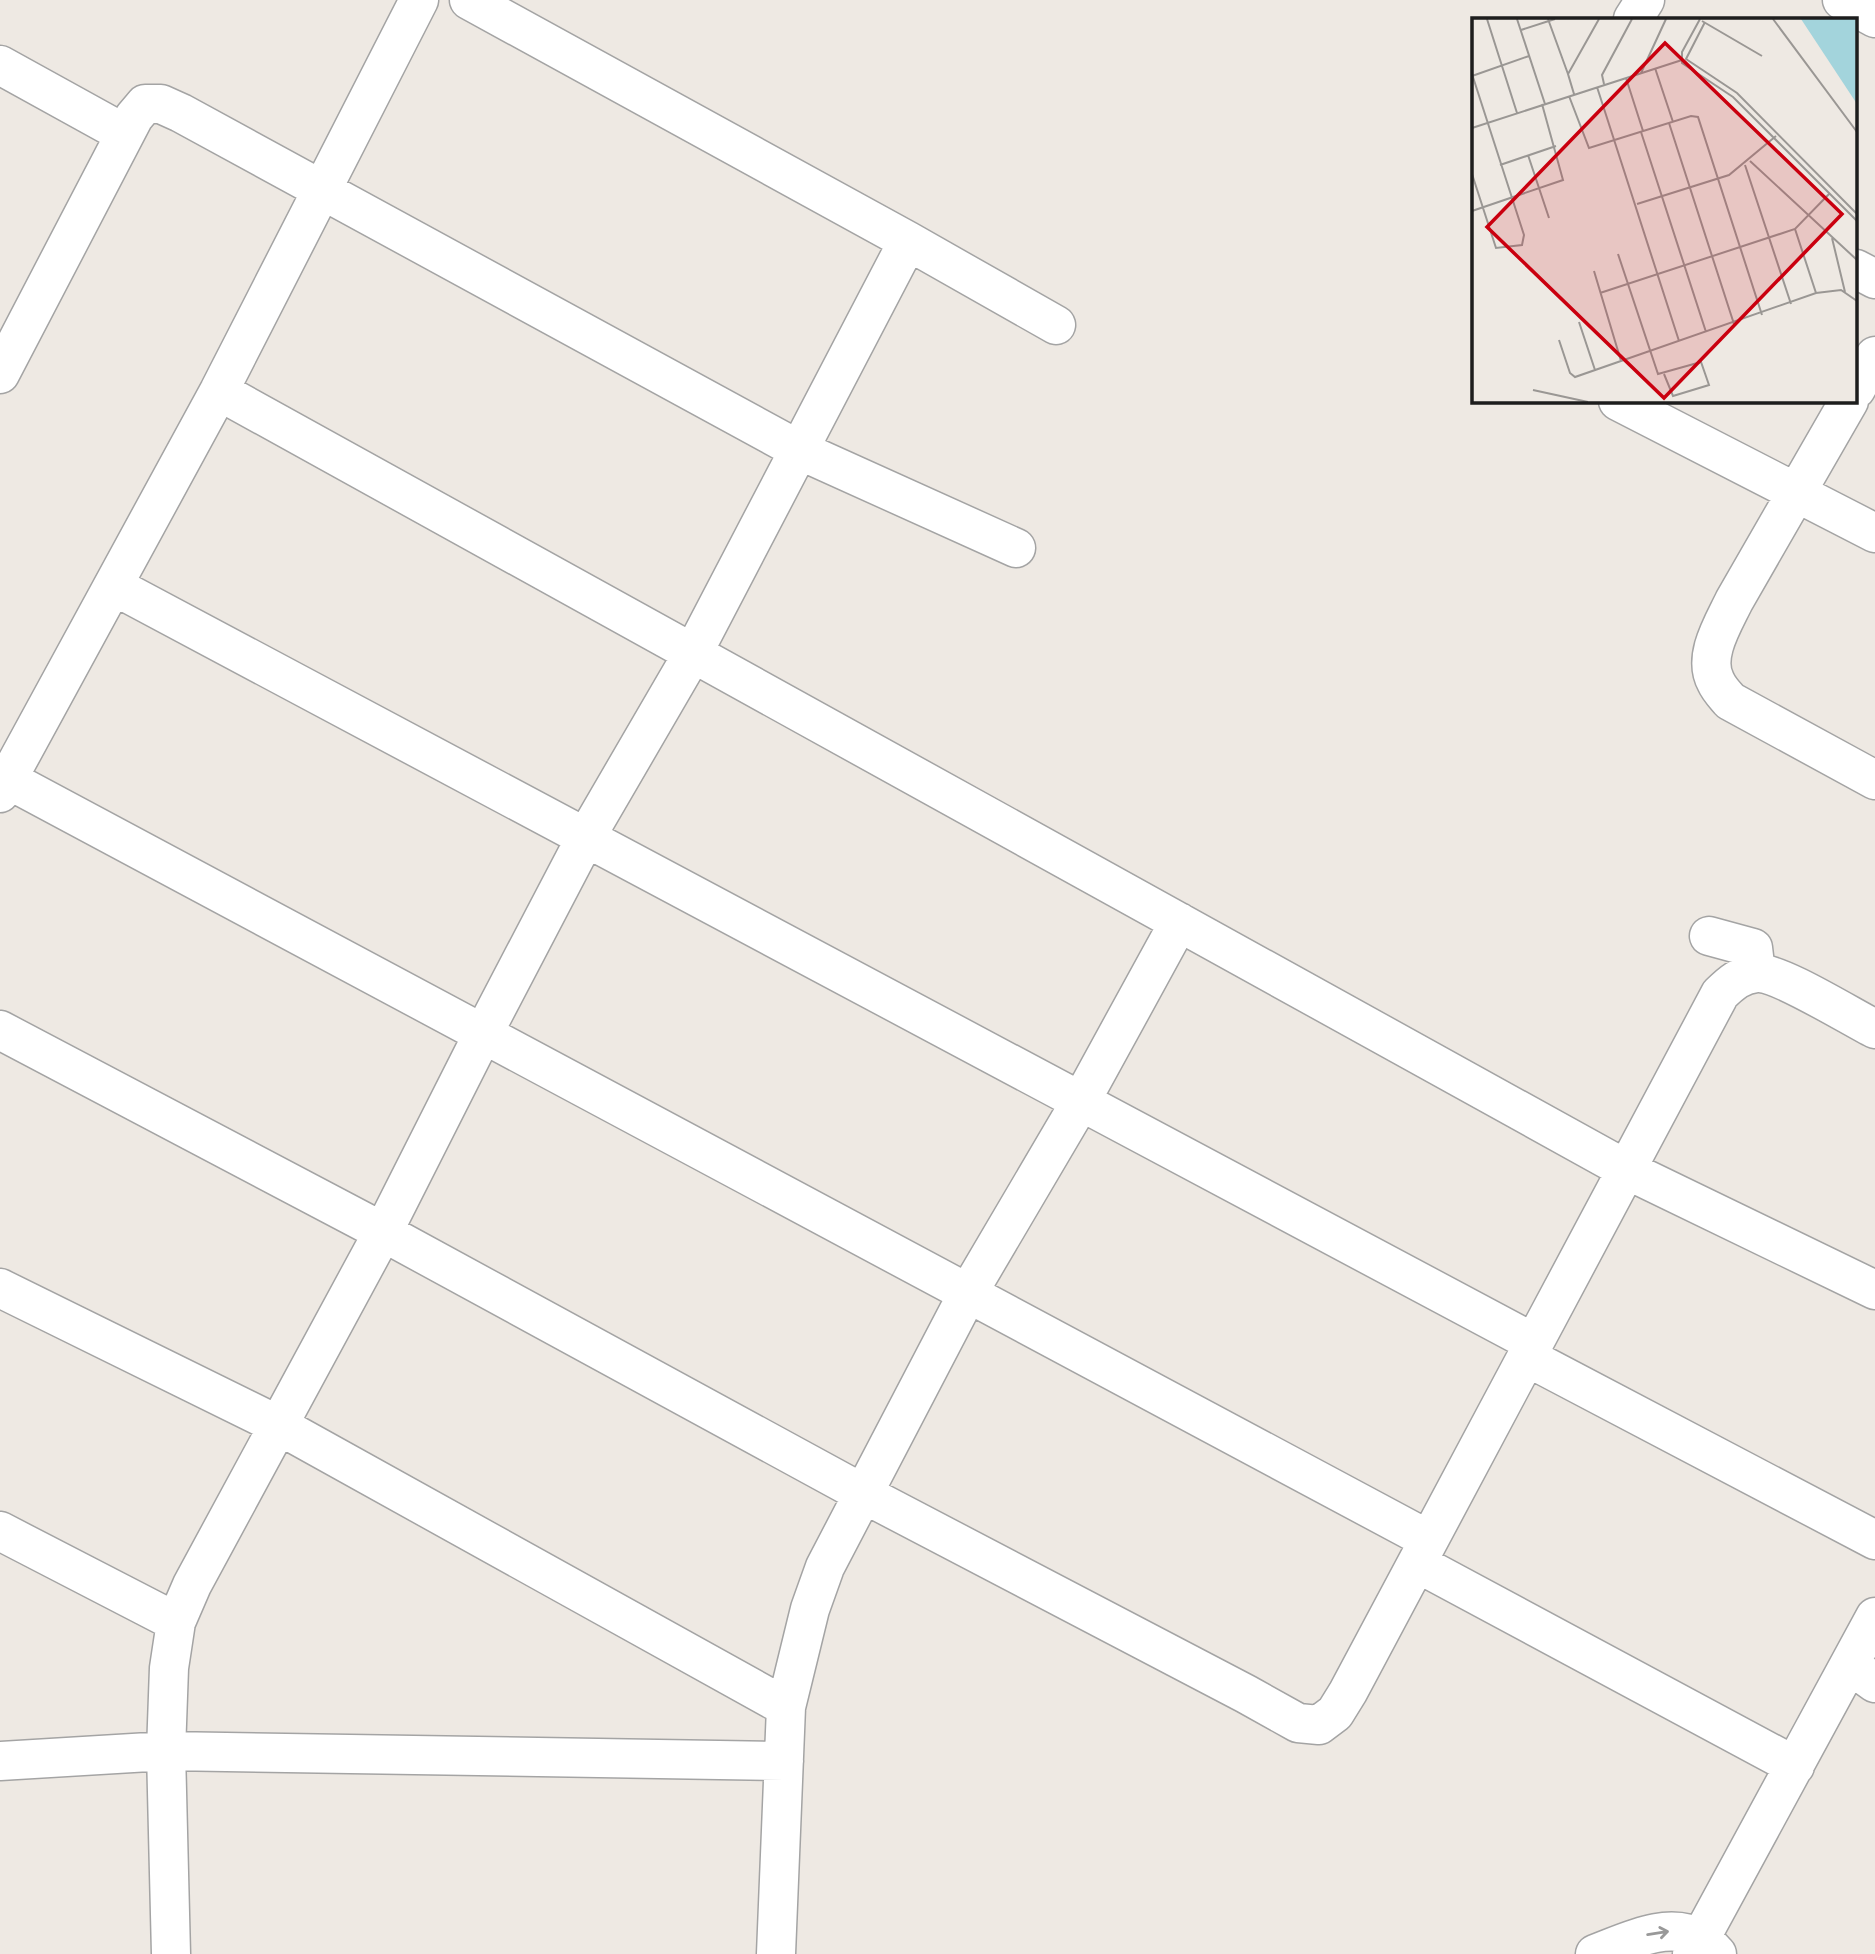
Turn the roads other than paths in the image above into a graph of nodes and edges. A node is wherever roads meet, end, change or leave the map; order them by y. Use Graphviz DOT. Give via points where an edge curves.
graph roads {
  1 [pos="419,0"];
  2 [pos="469,0"];
  3 [pos="1645,0"];
  4 [pos="1842,0"];
  5 [pos="1634,18"];
  6 [pos="1875,18"];
  7 [pos="0,65"];
  8 [pos="125,134"];
  9 [pos="322,191"];
  10 [pos="908,241"];
  11 [pos="1857,270"];
  12 [pos="1875,279"];
  13 [pos="1056,325"];
  14 [pos="1875,356"];
  15 [pos="0,374"];
  16 [pos="1857,387"];
  17 [pos="219,391"];
  18 [pos="1620,402"];
  19 [pos="1848,402"];
  20 [pos="799,450"];
  21 [pos="1797,492"];
  22 [pos="1875,533"];
  23 [pos="1016,548"];
  24 [pos="114,586"];
  25 [pos="693,653"];
  26 [pos="1875,780"];
  27 [pos="4,786"];
  28 [pos="586,837"];
  29 [pos="1179,922"];
  30 [pos="1709,936"];
  31 [pos="1756,973"];
  32 [pos="1875,1029"];
  33 [pos="0,1030"];
  34 [pos="482,1034"];
  35 [pos="1081,1101"];
  36 [pos="1627,1170"];
  37 [pos="383,1232"];
  38 [pos="0,1288"];
  39 [pos="1875,1290"];
  40 [pos="968,1293"];
  41 [pos="1530,1350"];
  42 [pos="278,1425"];
  43 [pos="862,1493"];
  44 [pos="0,1531"];
  45 [pos="1875,1540"];
  46 [pos="1423,1552"];
  47 [pos="1875,1616"];
  48 [pos="176,1622"];
  49 [pos="1862,1674"];
  50 [pos="786,1707"];
  51 [pos="166,1751"];
  52 [pos="0,1761"];
  53 [pos="784,1761"];
  54 [pos="1794,1766"];
  55 [pos="1703,1949"];
  56 [pos="171,1954"];
  57 [pos="775,1954"];
  58 [pos="1595,1954"];
  1 -- 9 [label="street"];
  2 -- 10 [label="street"];
  3 -- 5 [label="street"];
  4 -- 6 [label="street"];
  7 -- 8 [label="street"];
  8 -- 9 [label="street" via="145,104 161,104"];
  8 -- 15 [label="street"];
  9 -- 17 [label="street"];
  9 -- 20 [label="street"];
  10 -- 13 [label="street"];
  10 -- 20 [label="street"];
  11 -- 12 [label="street"];
  14 -- 16 [label="street"];
  17 -- 24 [label="street"];
  17 -- 25 [label="street"];
  18 -- 21 [label="street"];
  19 -- 21 [label="street"];
  20 -- 23 [label="street"];
  20 -- 25 [label="street"];
  21 -- 22 [label="street"];
  21 -- 26 [label="street" via="1719,632 1711,661 1714,681 1730,701"];
  24 -- 27 [label="street"];
  24 -- 28 [label="street"];
  25 -- 28 [label="street"];
  25 -- 29 [label="street"];
  27 -- 34 [label="street"];
  28 -- 34 [label="street"];
  28 -- 35 [label="street"];
  29 -- 35 [label="street"];
  29 -- 36 [label="street"];
  30 -- 31 [label="street" via="1753,948"];
  31 -- 32 [label="street" via="1776,977"];
  31 -- 36 [label="street" via="1735,979 1720,994"];
  33 -- 37 [label="street"];
  34 -- 37 [label="street"];
  34 -- 40 [label="street"];
  35 -- 40 [label="street"];
  35 -- 41 [label="street"];
  36 -- 39 [label="street"];
  36 -- 41 [label="street"];
  37 -- 42 [label="street"];
  37 -- 43 [label="street"];
  38 -- 42 [label="street"];
  40 -- 43 [label="street"];
  40 -- 46 [label="street"];
  41 -- 45 [label="street"];
  41 -- 46 [label="street"];
  42 -- 48 [label="street"];
  42 -- 50 [label="street"];
  43 -- 46 [label="street" via="1298,1723 1319,1725 1335,1713"];
  43 -- 50 [label="street" via="810,1609"];
  44 -- 48 [label="street"];
  46 -- 54 [label="street"];
  47 -- 49 [label="street"];
  48 -- 51 [label="street"];
  49 -- 54 [label="street"];
  50 -- 53 [label="street"];
  51 -- 52 [label="street"];
  51 -- 53 [label="street"];
  51 -- 56 [label="street"];
  53 -- 57 [label="street"];
  54 -- 55 [label="street"];
  58 -- 55 [label="street, one-way" via="1646,1935 1676,1931"];
}
